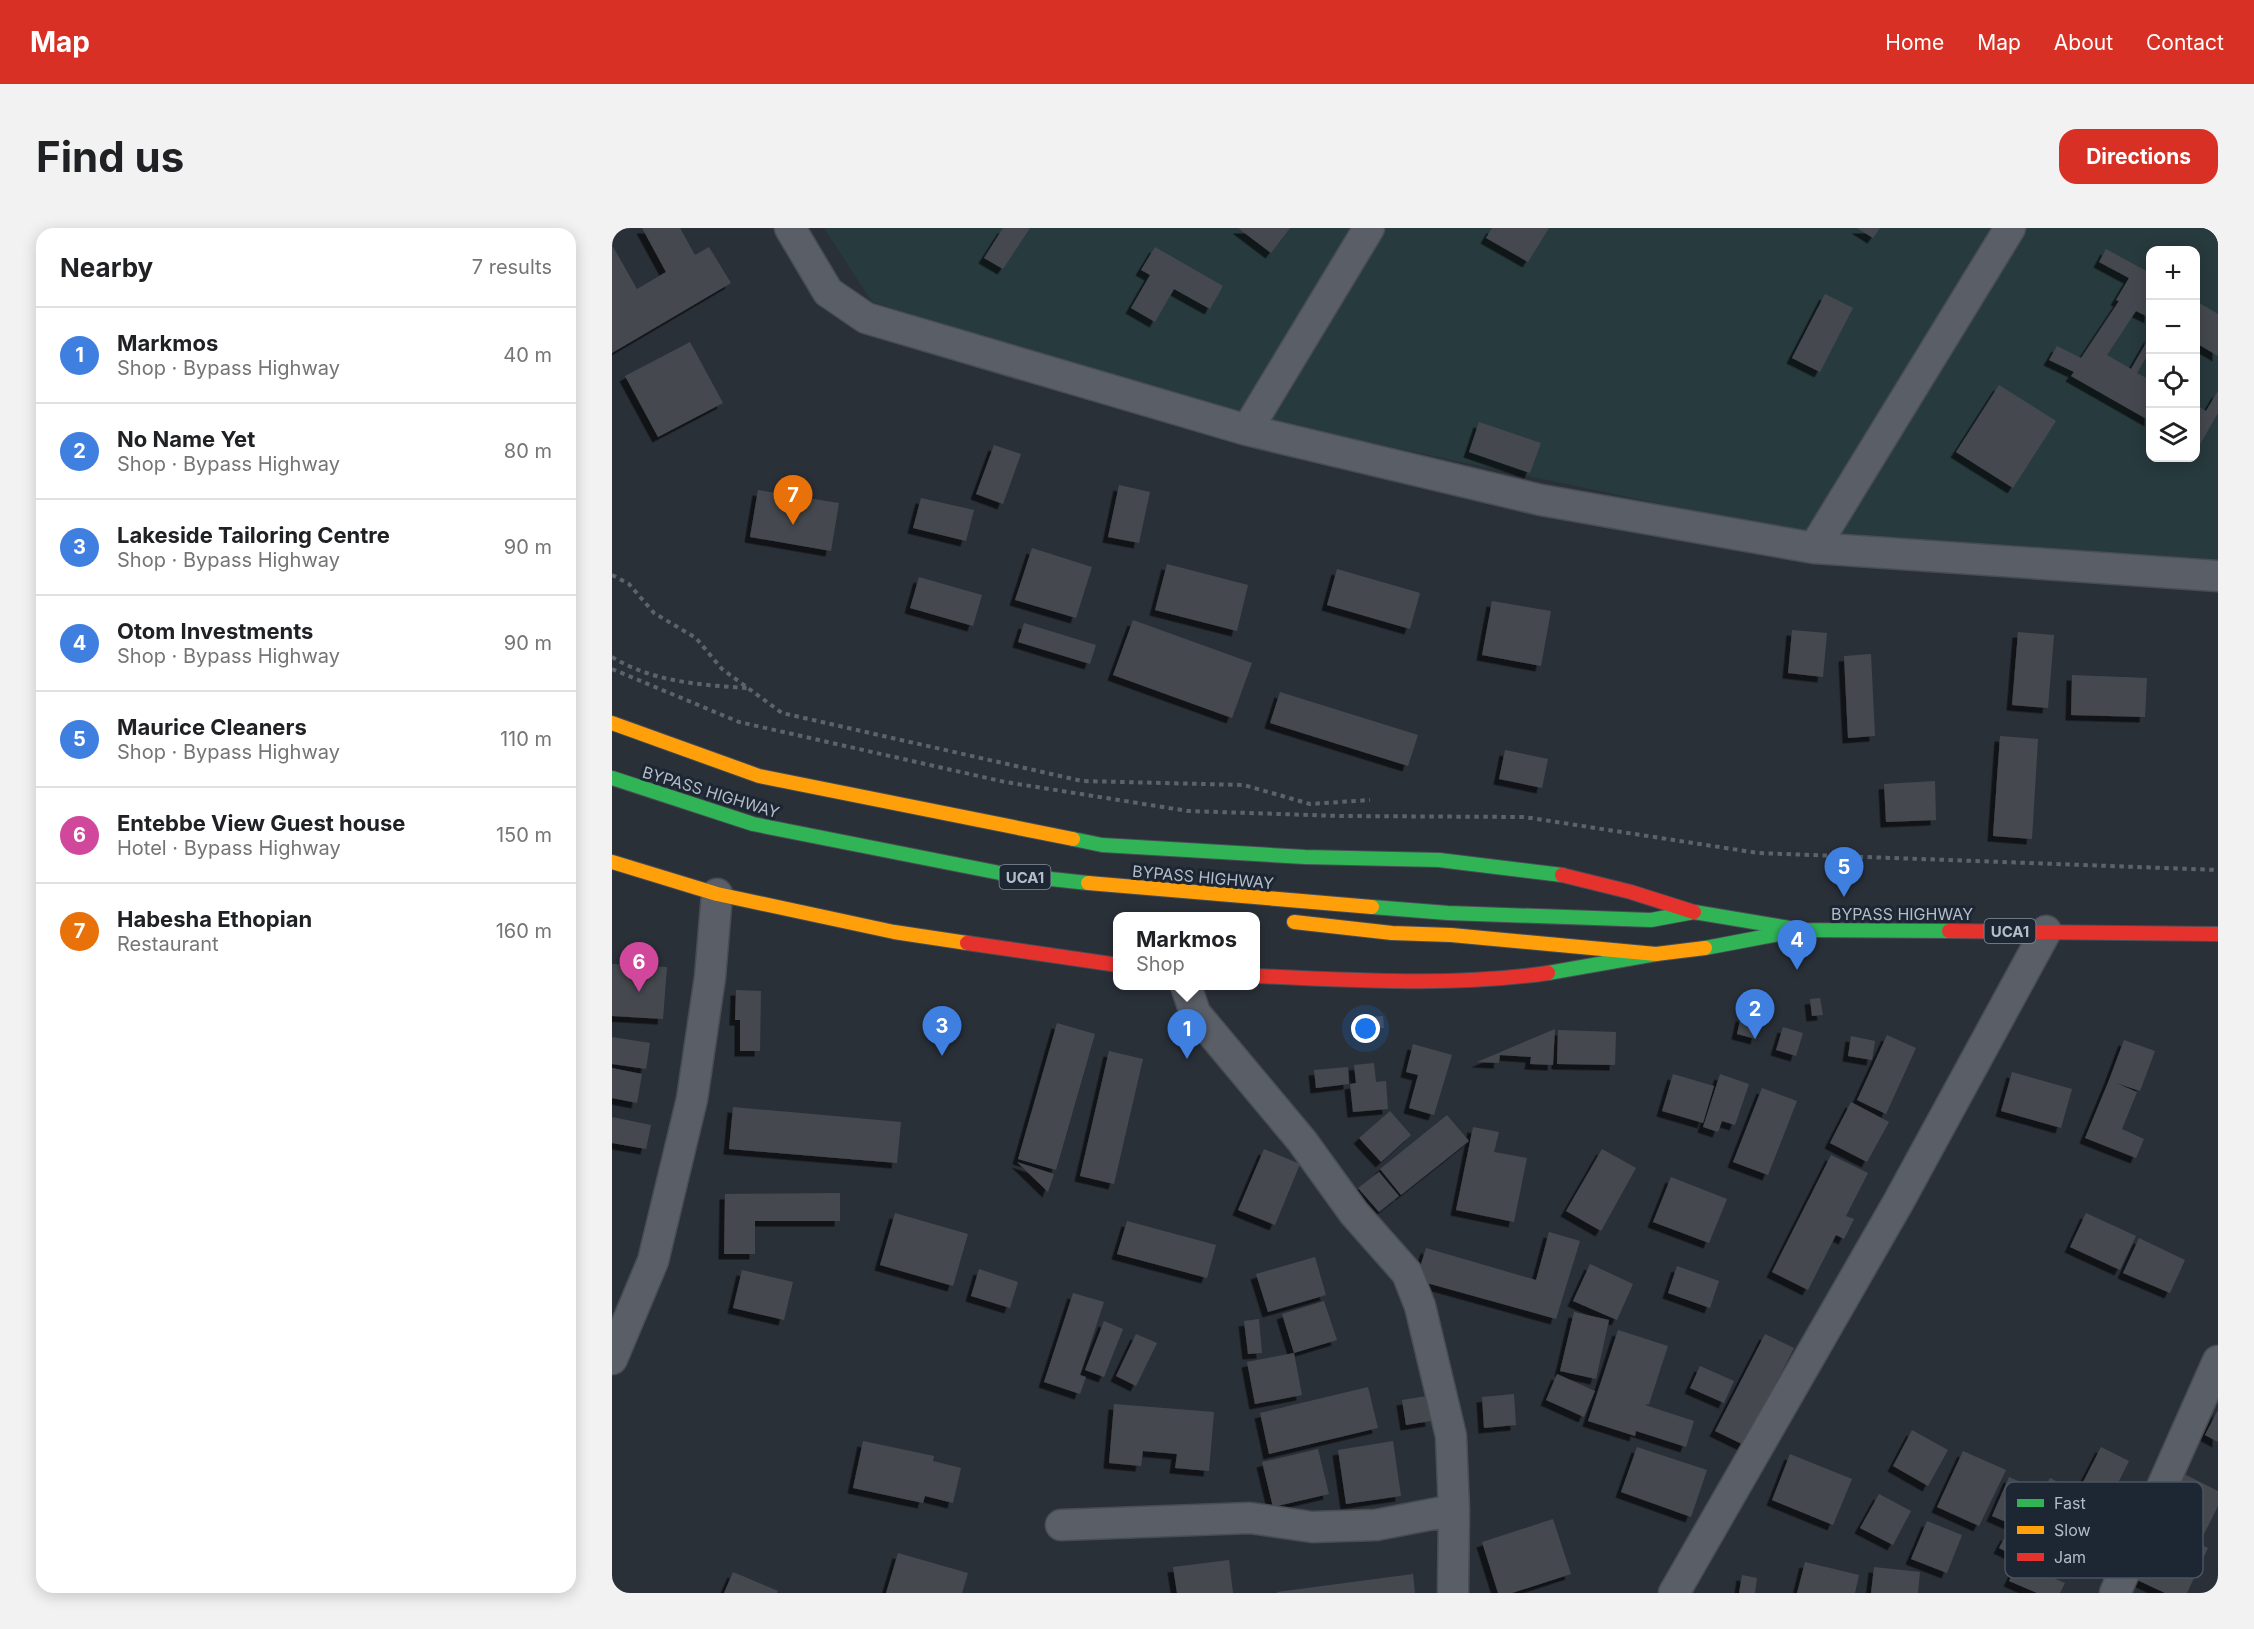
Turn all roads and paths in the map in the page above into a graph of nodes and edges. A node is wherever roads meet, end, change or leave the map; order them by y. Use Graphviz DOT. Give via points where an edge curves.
graph roads {
  1 [pos="790,228"];
  2 [pos="1369,228"];
  3 [pos="2010,228"];
  4 [pos="1247,430"];
  5 [pos="1814,548"];
  6 [pos="612,575"];
  7 [pos="2218,576"];
  8 [pos="612,657"];
  9 [pos="612,669"];
  10 [pos="747,688"];
  11 [pos="612,723"];
  12 [pos="612,778"];
  13 [pos="1370,800"];
  14 [pos="612,862"];
  15 [pos="2218,870"];
  16 [pos="717,894"];
  17 [pos="1694,912"];
  18 [pos="1279,921"];
  19 [pos="1802,930"];
  20 [pos="2046,931"];
  21 [pos="2218,934"];
  22 [pos="1656,954"];
  23 [pos="1113,964"];
  24 [pos="1260,976"];
  25 [pos="1187,990"];
  26 [pos="612,1359"];
  27 [pos="2218,1361"];
  28 [pos="2164,1482"];
  29 [pos="1454,1510"];
  30 [pos="1061,1525"];
  31 [pos="2122,1578"];
  32 [pos="1454,1593"];
  33 [pos="1674,1593"];
  34 [pos="2115,1593"];
  1 -- 4 [label="street" via="828,292 866,318"];
  2 -- 4 [label="street"];
  3 -- 5 [label="street"];
  4 -- 5 [label="street" via="1541,500"];
  5 -- 7 [label="street"];
  6 -- 10 [label="path" via="629,584 654,613 696,638 722,669"];
  8 -- 10 [label="path" via="683,684"];
  9 -- 15 [label="path" via="739,722 1005,782 1188,811 1524,818 1758,853"];
  10 -- 13 [label="path" via="782,713 1082,781 1244,785 1310,804"];
  11 -- 17 [label="main road" via="759,776 1102,845 1439,860 1541,872 1631,892"];
  12 -- 17 [label="main road, BYPASS HIGHWAY / UCA1" via="753,824 1005,874 1448,913 1651,920"];
  14 -- 16 [label="main road"];
  16 -- 23 [label="main road" via="894,932"];
  16 -- 26 [label="street" via="710,977 692,1100 653,1261"];
  17 -- 19 [label="main road, BYPASS HIGHWAY / UCA1"];
  18 -- 22 [label="main road, BYPASS HIGHWAY / UCA1"];
  19 -- 20 [label="main road, BYPASS HIGHWAY / UCA1"];
  19 -- 22 [label="main road, BYPASS HIGHWAY / UCA1"];
  20 -- 21 [label="main road, BYPASS HIGHWAY / UCA1"];
  20 -- 33 [label="street" via="1899,1201"];
  22 -- 24 [label="main road" via="1494,979 1430,982"];
  25 -- 29 [label="street" via="1195,1013 1302,1141 1354,1213 1407,1273 1420,1306 1451,1436"];
  27 -- 28 [label="street"];
  29 -- 30 [label="street" via="1376,1525 1312,1527 1250,1518"];
  29 -- 32 [label="street"];
  31 -- 34 [label="street"];
}
